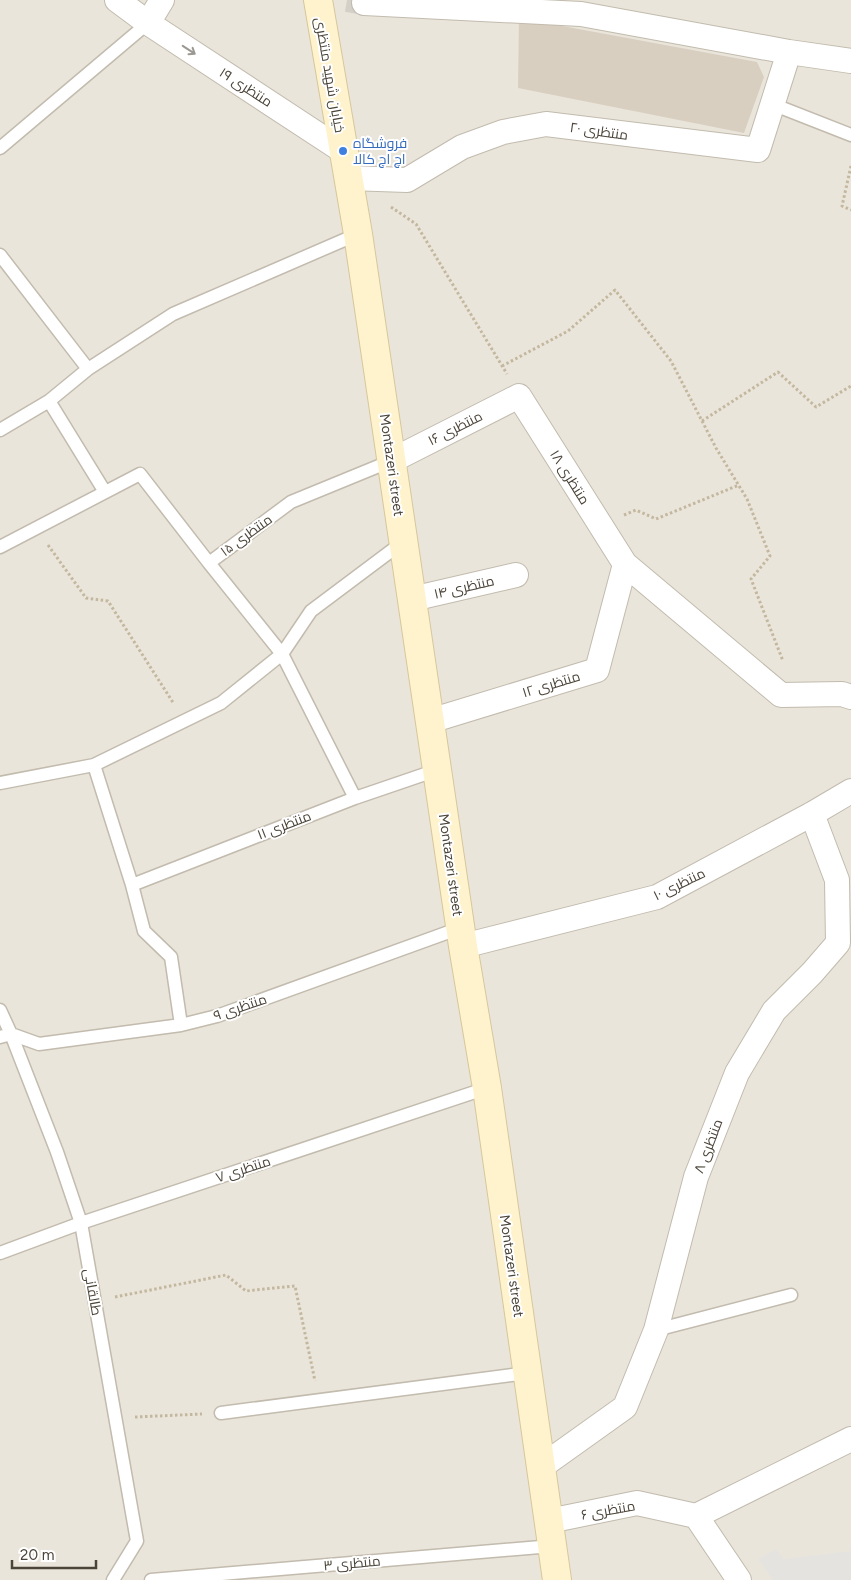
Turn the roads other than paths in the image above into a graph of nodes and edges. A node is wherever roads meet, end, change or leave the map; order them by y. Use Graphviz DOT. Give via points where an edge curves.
graph roads {
  1 [pos="118,0"];
  2 [pos="162,0"];
  3 [pos="318,0"];
  4 [pos="364,3"];
  5 [pos="583,7"];
  6 [pos="148,23"];
  7 [pos="789,52"];
  8 [pos="851,61"];
  9 [pos="772,104"];
  10 [pos="851,135"];
  11 [pos="0,148"];
  12 [pos="343,151"];
  13 [pos="349,178"];
  14 [pos="358,234"];
  15 [pos="0,256"];
  16 [pos="88,370"];
  17 [pos="519,396"];
  18 [pos="49,401"];
  19 [pos="0,430"];
  20 [pos="391,461"];
  21 [pos="105,492"];
  22 [pos="403,542"];
  23 [pos="0,547"];
  24 [pos="209,563"];
  25 [pos="625,564"];
  26 [pos="516,575"];
  27 [pos="412,599"];
  28 [pos="282,654"];
  29 [pos="851,697"];
  30 [pos="430,721"];
  31 [pos="94,765"];
  32 [pos="437,770"];
  33 [pos="0,784"];
  34 [pos="851,791"];
  35 [pos="355,798"];
  36 [pos="812,814"];
  37 [pos="844,876"];
  38 [pos="132,885"];
  39 [pos="462,937"];
  40 [pos="0,1010"];
  41 [pos="181,1025"];
  42 [pos="6,1035"];
  43 [pos="487,1088"];
  44 [pos="81,1223"];
  45 [pos="0,1253"];
  46 [pos="791,1295"];
  47 [pos="656,1330"];
  48 [pos="527,1372"];
  49 [pos="221,1413"];
  50 [pos="851,1439"];
  51 [pos="541,1467"];
  52 [pos="696,1516"];
  53 [pos="551,1533"];
  54 [pos="113,1580"];
  55 [pos="151,1580"];
  56 [pos="558,1580"];
  57 [pos="739,1580"];
  1 -- 6 [label="street, منتظری ۱۹"];
  2 -- 6 [label="street"];
  3 -- 12 [label="main road, خیابان شهید منتظری"];
  4 -- 5 [label="street"];
  5 -- 7 [label="street"];
  6 -- 11 [label="lane"];
  6 -- 12 [label="street, منتظری ۱۹, one-way"];
  7 -- 8 [label="street"];
  7 -- 9 [label="street, منتظری ۲۰"];
  9 -- 10 [label="lane"];
  9 -- 13 [label="street, منتظری ۲۰" via="758,150 546,124 503,132 462,147 407,180"];
  12 -- 13 [label="main road, Montazeri street"];
  13 -- 14 [label="main road, Montazeri street"];
  14 -- 16 [label="lane" via="173,314"];
  14 -- 20 [label="main road, Montazeri street"];
  15 -- 16 [label="lane"];
  16 -- 18 [label="lane"];
  17 -- 20 [label="street, منتظری ۱۶"];
  17 -- 25 [label="street, منتظری ۱۸"];
  18 -- 19 [label="lane"];
  18 -- 21 [label="lane"];
  20 -- 22 [label="main road, Montazeri street"];
  20 -- 24 [label="lane, منتظری ۱۵" via="291,502"];
  21 -- 23 [label="lane"];
  21 -- 24 [label="lane" via="140,474"];
  22 -- 27 [label="main road, Montazeri street"];
  22 -- 28 [label="lane" via="311,611"];
  24 -- 28 [label="lane, منتظری ۱۵"];
  25 -- 29 [label="street, منتظری ۱۸" via="781,695 842,694"];
  25 -- 30 [label="street, منتظری ۱۲" via="597,670"];
  26 -- 27 [label="street, منتظری ۱۴"];
  27 -- 30 [label="main road, Montazeri street"];
  28 -- 31 [label="lane" via="221,703"];
  28 -- 35 [label="lane, منتظری ۱۵"];
  30 -- 32 [label="main road, Montazeri street"];
  31 -- 33 [label="lane"];
  31 -- 38 [label="lane"];
  32 -- 35 [label="lane, منتظری ۱۱"];
  32 -- 39 [label="main road, Montazeri street"];
  34 -- 36 [label="street, منتظری ۱۰"];
  35 -- 38 [label="lane, منتظری ۱۱"];
  36 -- 37 [label="street, منتظری ۸"];
  36 -- 39 [label="street, منتظری ۱۰" via="657,897"];
  37 -- 47 [label="street, منتظری ۸" via="838,942 774,1012 737,1073 696,1177"];
  38 -- 41 [label="lane" via="144,931 171,957"];
  39 -- 41 [label="lane, منتظری ۹"];
  39 -- 43 [label="main road, Montazeri street"];
  40 -- 42 [label="lane, طالقانی"];
  41 -- 42 [label="lane, منتظری ۹" via="39,1044"];
  42 -- 44 [label="lane, طالقانی" via="57,1152"];
  43 -- 44 [label="lane, منتظری ۷"];
  43 -- 48 [label="main road, Montazeri street"];
  44 -- 45 [label="lane, منتظری ۷"];
  44 -- 54 [label="lane, طالقانی" via="137,1541"];
  46 -- 47 [label="lane"];
  47 -- 51 [label="street, منتظری ۸" via="625,1407"];
  48 -- 49 [label="lane"];
  48 -- 51 [label="main road, Montazeri street"];
  50 -- 52 [label="street"];
  51 -- 53 [label="main road, Montazeri street"];
  52 -- 53 [label="street, منتظری ۶" via="638,1503"];
  52 -- 57 [label="street"];
  53 -- 55 [label="lane, منتظری ۳"];
  53 -- 56 [label="main road, Montazeri street"];
}
